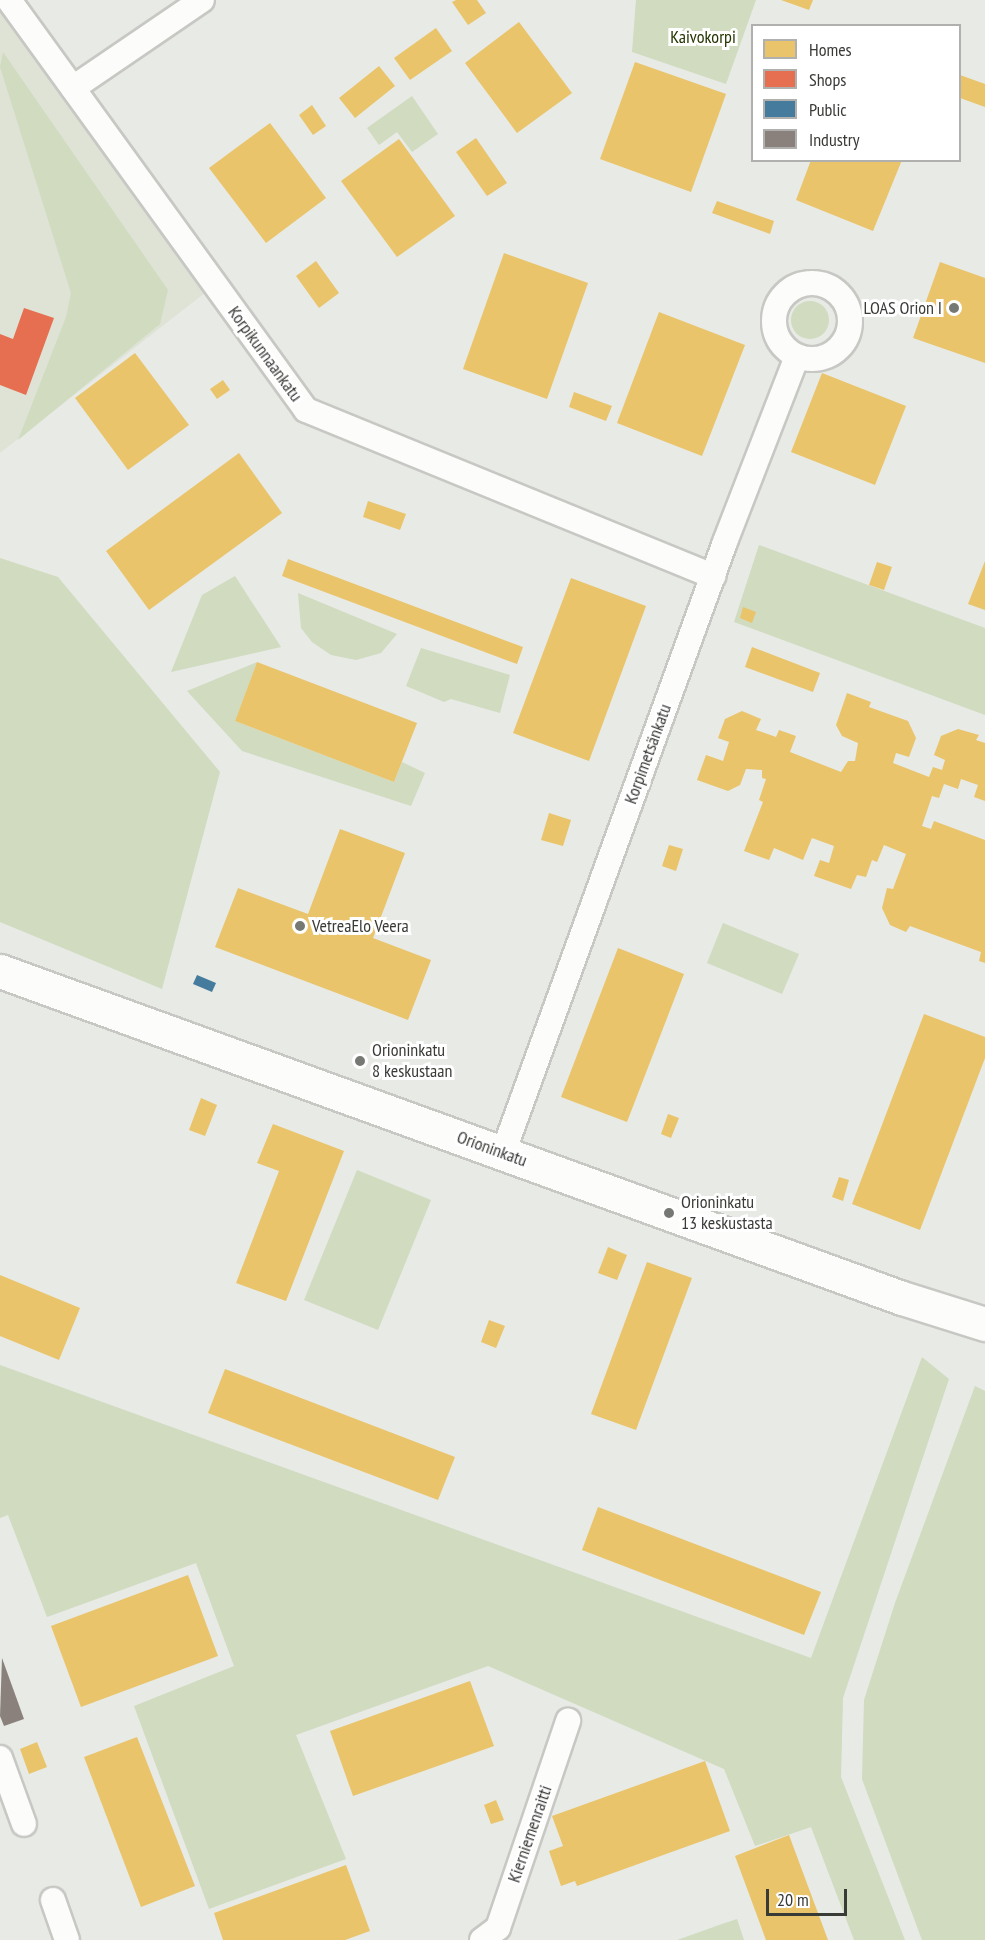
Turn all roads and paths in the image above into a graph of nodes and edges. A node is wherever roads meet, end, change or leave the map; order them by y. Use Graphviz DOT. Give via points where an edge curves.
graph roads {
  1 [pos="9,0"];
  2 [pos="202,0"];
  3 [pos="73,88"];
  4 [pos="797,356"];
  5 [pos="713,576"];
  6 [pos="0,970"];
  7 [pos="503,1153"];
  8 [pos="985,1324"];
  9 [pos="568,1721"];
  10 [pos="0,1758"];
  11 [pos="24,1824"];
  12 [pos="53,1900"];
  13 [pos="67,1940"];
  14 [pos="482,1940"];
  1 -- 3 [label="street, Korpikunnaankatu"];
  2 -- 3 [label="street"];
  3 -- 5 [label="street, Korpikunnaankatu" via="306,410"];
  4 -- 5 [label="street, Korpimetsänkatu"];
  5 -- 7 [label="street, Korpimetsänkatu"];
  6 -- 7 [label="main road, Orioninkatu"];
  7 -- 8 [label="main road, Orioninkatu"];
  9 -- 14 [label="street, Kierniemenraitti" via="498,1928"];
  10 -- 11 [label="street"];
  12 -- 13 [label="street"];
}
